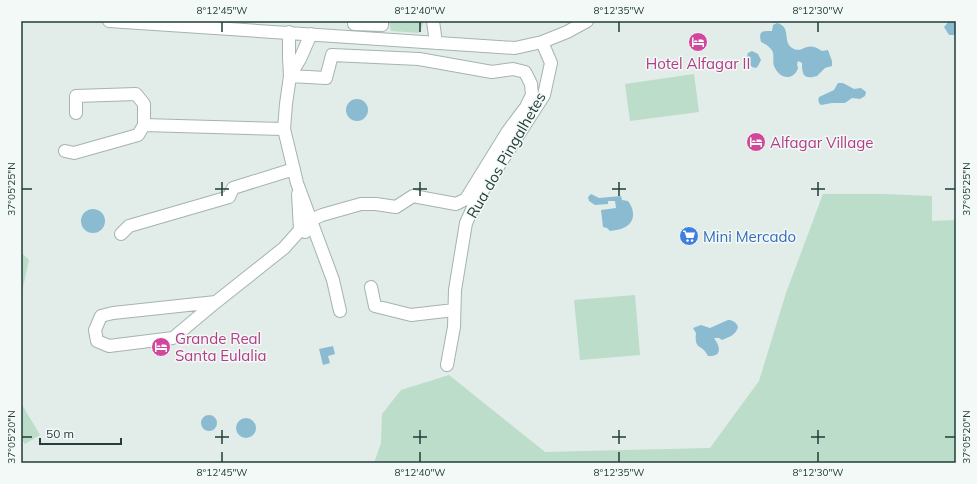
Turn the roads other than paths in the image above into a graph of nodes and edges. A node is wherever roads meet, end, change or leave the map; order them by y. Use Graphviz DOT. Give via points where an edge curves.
graph roads {
  1 [pos="109,21"];
  2 [pos="382,21"];
  3 [pos="433,21"];
  4 [pos="587,21"];
  5 [pos="354,24"];
  6 [pos="261,26"];
  7 [pos="288,32"];
  8 [pos="311,34"];
  9 [pos="542,42"];
  10 [pos="436,43"];
  11 [pos="290,76"];
  12 [pos="76,113"];
  13 [pos="144,125"];
  14 [pos="284,129"];
  15 [pos="65,151"];
  16 [pos="294,169"];
  17 [pos="297,183"];
  18 [pos="312,220"];
  19 [pos="300,230"];
  20 [pos="121,234"];
  21 [pos="317,237"];
  22 [pos="371,287"];
  23 [pos="216,302"];
  24 [pos="454,310"];
  25 [pos="340,311"];
  26 [pos="447,365"];
  1 -- 6 [label="street"];
  2 -- 5 [label="street" via="382,25"];
  3 -- 10 [label="street"];
  4 -- 9 [label="street"];
  6 -- 7 [label="street"];
  7 -- 8 [label="street"];
  7 -- 11 [label="street"];
  8 -- 10 [label="street"];
  8 -- 11 [label="street"];
  9 -- 10 [label="street" via="515,48"];
  9 -- 24 [label="street, Rua dos Pingalhetes" via="551,63 544,95 476,201 466,222"];
  11 -- 14 [label="street"];
  11 -- 18 [label="street" via="326,78 332,55 419,59 492,72 513,69 525,72 531,84 532,95 526,107 508,131 466,200 456,204 413,196 396,207 361,204"];
  12 -- 13 [label="street" via="76,96 136,94 144,104"];
  13 -- 14 [label="street"];
  13 -- 15 [label="street" via="138,135 74,153"];
  14 -- 16 [label="street"];
  16 -- 17 [label="street"];
  16 -- 20 [label="street" via="233,188 229,197 129,226"];
  17 -- 18 [label="street"];
  17 -- 19 [label="street"];
  18 -- 19 [label="street"];
  18 -- 21 [label="street"];
  19 -- 21 [label="street"];
  19 -- 23 [label="street" via="284,248"];
  21 -- 25 [label="street" via="333,280"];
  22 -- 24 [label="street" via="375,306 411,315"];
  23 -- 23 [label="street" via="101,316 96,330 97,341 109,346 173,338"];
  24 -- 26 [label="street, Rua dos Pingalhetes" via="454,327"];
}
